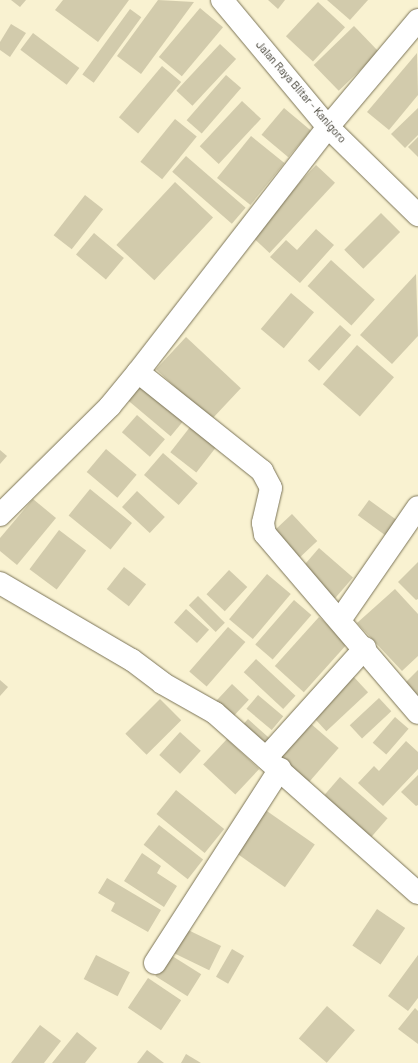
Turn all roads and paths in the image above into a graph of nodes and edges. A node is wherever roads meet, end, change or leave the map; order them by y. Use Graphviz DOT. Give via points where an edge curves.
graph roads {
  1 [pos="222,0"];
  2 [pos="418,20"];
  3 [pos="328,128"];
  4 [pos="418,215"];
  5 [pos="138,372"];
  6 [pos="418,507"];
  7 [pos="0,515"];
  8 [pos="0,583"];
  9 [pos="340,620"];
  10 [pos="365,648"];
  11 [pos="418,713"];
  12 [pos="273,763"];
  13 [pos="418,893"];
  14 [pos="156,963"];
  1 -- 3 [label="street, Jalan Raya Blitar - Kanigoro"];
  2 -- 3 [label="street"];
  3 -- 4 [label="street, Jalan Raya Blitar - Kanigoro"];
  3 -- 5 [label="street"];
  5 -- 7 [label="street" via="110,406"];
  5 -- 9 [label="street" via="262,471 271,488 263,530"];
  6 -- 9 [label="street"];
  8 -- 12 [label="street" via="132,660 162,683 215,713"];
  9 -- 10 [label="street"];
  10 -- 11 [label="street"];
  10 -- 12 [label="street"];
  12 -- 13 [label="street"];
  12 -- 14 [label="street"];
}
